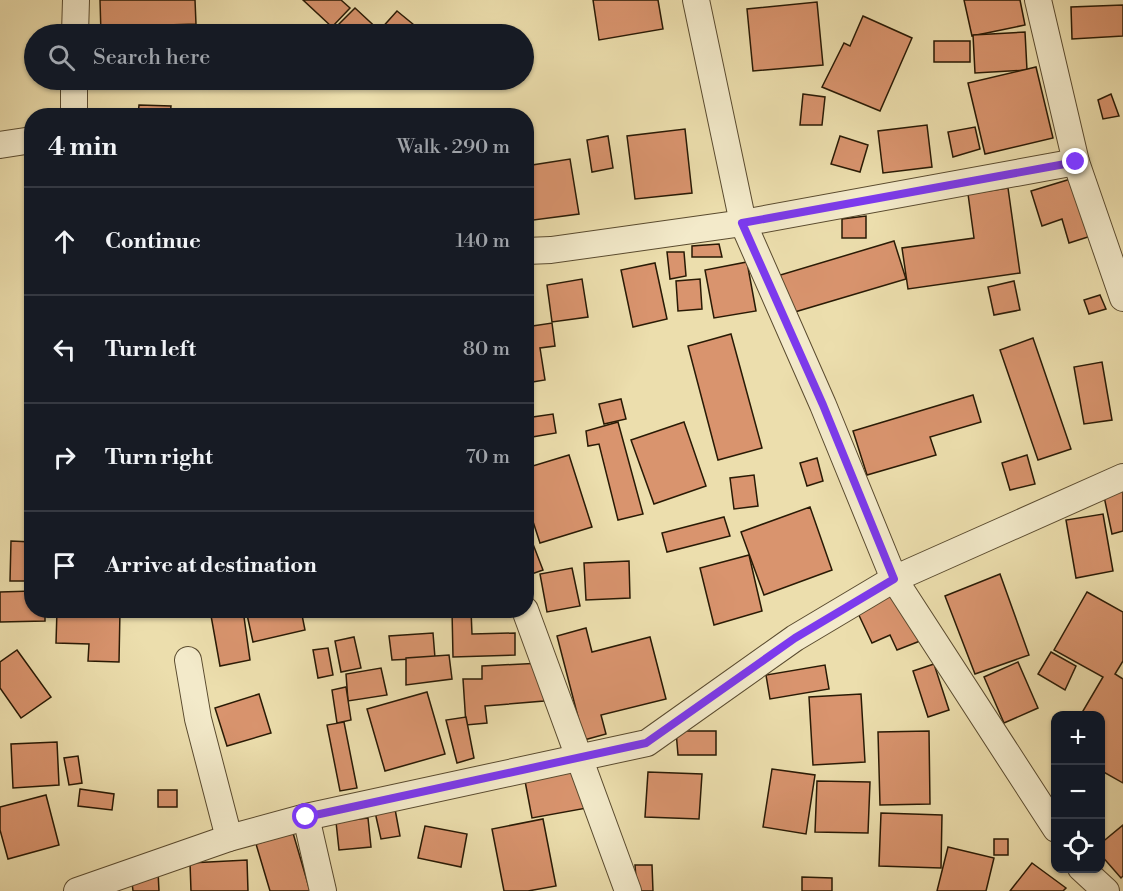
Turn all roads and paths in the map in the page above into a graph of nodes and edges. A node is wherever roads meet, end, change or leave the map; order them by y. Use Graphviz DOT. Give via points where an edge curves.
graph roads {
  1 [pos="76,0"];
  2 [pos="696,0"];
  3 [pos="1038,0"];
  4 [pos="75,24"];
  5 [pos="74,90"];
  6 [pos="74,108"];
  7 [pos="24,141"];
  8 [pos="0,145"];
  9 [pos="1076,162"];
  10 [pos="742,223"];
  11 [pos="534,251"];
  12 [pos="1123,298"];
  13 [pos="1123,477"];
  14 [pos="894,579"];
  15 [pos="528,618"];
  16 [pos="189,660"];
  17 [pos="580,759"];
  18 [pos="306,817"];
  19 [pos="1051,821"];
  20 [pos="229,838"];
  21 [pos="1086,873"];
  22 [pos="77,891"];
  23 [pos="323,891"];
  24 [pos="628,891"];
  25 [pos="1106,891"];
  1 -- 4 [label="street"];
  2 -- 10 [label="street"];
  3 -- 9 [label="street"];
  5 -- 6 [label="street"];
  7 -- 8 [label="street"];
  9 -- 10 [label="street"];
  9 -- 12 [label="street"];
  10 -- 11 [label="street"];
  10 -- 14 [label="street" via="823,405"];
  13 -- 14 [label="street"];
  14 -- 17 [label="street" via="795,638 646,743"];
  14 -- 19 [label="street"];
  15 -- 17 [label="street"];
  16 -- 20 [label="street" via="198,718"];
  17 -- 18 [label="street"];
  17 -- 24 [label="street"];
  18 -- 20 [label="street"];
  18 -- 23 [label="street"];
  20 -- 22 [label="street"];
  21 -- 25 [label="street"];
}
